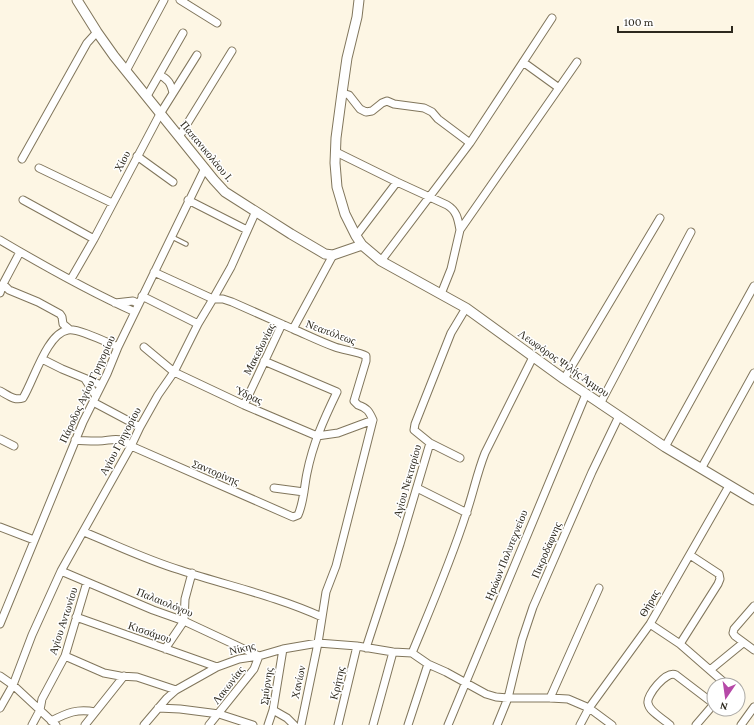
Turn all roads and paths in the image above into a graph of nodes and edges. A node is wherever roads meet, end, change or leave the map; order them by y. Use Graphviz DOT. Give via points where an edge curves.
graph roads {
  1 [pos="164,0"];
  2 [pos="180,0"];
  3 [pos="359,0"];
  4 [pos="79,1"];
  5 [pos="552,18"];
  6 [pos="217,23"];
  7 [pos="97,32"];
  8 [pos="183,33"];
  9 [pos="232,51"];
  10 [pos="197,55"];
  11 [pos="523,62"];
  12 [pos="577,62"];
  13 [pos="126,71"];
  14 [pos="159,75"];
  15 [pos="559,88"];
  16 [pos="342,92"];
  17 [pos="173,93"];
  18 [pos="147,96"];
  19 [pos="160,114"];
  20 [pos="179,137"];
  21 [pos="470,143"];
  22 [pos="336,152"];
  23 [pos="137,156"];
  24 [pos="22,159"];
  25 [pos="38,168"];
  26 [pos="204,168"];
  27 [pos="173,182"];
  28 [pos="397,182"];
  29 [pos="429,197"];
  30 [pos="24,200"];
  31 [pos="188,200"];
  32 [pos="112,203"];
  33 [pos="256,211"];
  34 [pos="660,218"];
  35 [pos="248,230"];
  36 [pos="460,230"];
  37 [pos="691,232"];
  38 [pos="171,236"];
  39 [pos="356,236"];
  40 [pos="94,239"];
  41 [pos="0,240"];
  42 [pos="186,244"];
  43 [pos="362,245"];
  44 [pos="20,252"];
  45 [pos="333,255"];
  46 [pos="381,261"];
  47 [pos="154,272"];
  48 [pos="71,279"];
  49 [pos="3,284"];
  50 [pos="754,286"];
  51 [pos="0,293"];
  52 [pos="441,294"];
  53 [pos="142,296"];
  54 [pos="214,299"];
  55 [pos="115,303"];
  56 [pos="139,304"];
  57 [pos="466,308"];
  58 [pos="135,312"];
  59 [pos="198,324"];
  60 [pos="282,324"];
  61 [pos="293,329"];
  62 [pos="69,330"];
  63 [pos="118,347"];
  64 [pos="144,347"];
  65 [pos="533,357"];
  66 [pos="42,359"];
  67 [pos="264,361"];
  68 [pos="174,372"];
  69 [pos="754,374"];
  70 [pos="85,378"];
  71 [pos="564,379"];
  72 [pos="101,385"];
  73 [pos="0,391"];
  74 [pos="586,394"];
  75 [pos="94,399"];
  76 [pos="600,404"];
  77 [pos="244,405"];
  78 [pos="619,416"];
  79 [pos="373,420"];
  80 [pos="140,427"];
  81 [pos="317,436"];
  82 [pos="0,438"];
  83 [pos="75,440"];
  84 [pos="430,444"];
  85 [pos="14,446"];
  86 [pos="130,446"];
  87 [pos="665,447"];
  88 [pos="460,458"];
  89 [pos="701,469"];
  90 [pos="729,486"];
  91 [pos="274,488"];
  92 [pos="417,488"];
  93 [pos="304,492"];
  94 [pos="753,498"];
  95 [pos="467,513"];
  96 [pos="0,527"];
  97 [pos="84,532"];
  98 [pos="34,540"];
  99 [pos="690,555"];
  100 [pos="62,571"];
  101 [pos="192,573"];
  102 [pos="87,582"];
  103 [pos="599,588"];
  104 [pos="754,606"];
  105 [pos="76,617"];
  106 [pos="322,617"];
  107 [pos="184,621"];
  108 [pos="0,624"];
  109 [pos="650,624"];
  110 [pos="318,643"];
  111 [pos="743,643"];
  112 [pos="680,644"];
  113 [pos="357,646"];
  114 [pos="366,648"];
  115 [pos="165,649"];
  116 [pos="283,649"];
  117 [pos="754,650"];
  118 [pos="393,652"];
  119 [pos="412,653"];
  120 [pos="65,656"];
  121 [pos="259,656"];
  122 [pos="428,664"];
  123 [pos="217,667"];
  124 [pos="710,670"];
  125 [pos="0,676"];
  126 [pos="124,676"];
  127 [pos="718,677"];
  128 [pos="466,682"];
  129 [pos="13,685"];
  130 [pos="176,690"];
  131 [pos="508,698"];
  132 [pos="550,698"];
  133 [pos="706,698"];
  134 [pos="754,707"];
  135 [pos="0,708"];
  136 [pos="158,708"];
  137 [pos="589,708"];
  138 [pos="40,710"];
  139 [pos="274,710"];
  140 [pos="95,712"];
  141 [pos="706,713"];
  142 [pos="219,714"];
  143 [pos="54,723"];
  144 [pos="32,725"];
  145 [pos="85,725"];
  146 [pos="144,725"];
  147 [pos="209,725"];
  148 [pos="253,725"];
  149 [pos="268,725"];
  150 [pos="294,725"];
  151 [pos="301,725"];
  152 [pos="338,725"];
  153 [pos="373,725"];
  154 [pos="408,725"];
  155 [pos="448,725"];
  156 [pos="497,725"];
  157 [pos="580,725"];
  158 [pos="612,725"];
  159 [pos="670,725"];
  160 [pos="696,725"];
  161 [pos="741,725"];
  1 -- 13 [label="street"];
  2 -- 6 [label="street"];
  3 -- 16 [label="street, Λεωφόρος Ψιλής Άμμου"];
  4 -- 7 [label="street, Παπανικολάου Ι."];
  5 -- 11 [label="street"];
  7 -- 13 [label="street, Παπανικολάου Ι."];
  7 -- 24 [label="street" via="88,43"];
  8 -- 14 [label="street"];
  9 -- 20 [label="street"];
  10 -- 17 [label="street, Χίου"];
  11 -- 15 [label="street"];
  11 -- 21 [label="street"];
  12 -- 15 [label="street"];
  13 -- 18 [label="street, Παπανικολάου Ι."];
  14 -- 17 [label="street" via="169,82"];
  14 -- 18 [label="street"];
  15 -- 36 [label="street"];
  16 -- 21 [label="street" via="349,95 358,107 366,112 387,101 424,108"];
  16 -- 22 [label="street, Λεωφόρος Ψιλής Άμμου"];
  17 -- 19 [label="street, Χίου"];
  18 -- 19 [label="street, Παπανικολάου Ι."];
  19 -- 20 [label="street, Παπανικολάου Ι."];
  19 -- 23 [label="street, Χίου"];
  20 -- 26 [label="street, Παπανικολάου Ι."];
  21 -- 29 [label="street"];
  22 -- 28 [label="street"];
  22 -- 39 [label="street, Λεωφόρος Ψιλής Άμμου" via="337,187 345,214"];
  23 -- 27 [label="street"];
  23 -- 32 [label="street, Χίου"];
  25 -- 32 [label="street"];
  26 -- 31 [label="street, Πάροδος Αγίου Γρηγορίου"];
  26 -- 33 [label="street, Παπανικολάου Ι." via="225,192"];
  28 -- 29 [label="street"];
  28 -- 39 [label="street"];
  29 -- 36 [label="street" via="452,208"];
  29 -- 46 [label="street"];
  30 -- 40 [label="street"];
  31 -- 35 [label="street"];
  31 -- 38 [label="street, Πάροδος Αγίου Γρηγορίου"];
  32 -- 40 [label="street, Χίου"];
  33 -- 35 [label="street, Αγίου Γρηγορίου"];
  33 -- 45 [label="street, Παπανικολάου Ι." via="325,254"];
  34 -- 71 [label="street"];
  35 -- 54 [label="street, Αγίου Γρηγορίου"];
  36 -- 52 [label="street" via="451,269"];
  37 -- 76 [label="street"];
  38 -- 42 [label="lane"];
  38 -- 47 [label="street, Πάροδος Αγίου Γρηγορίου"];
  39 -- 43 [label="street, Λεωφόρος Ψιλής Άμμου"];
  40 -- 48 [label="street, Χίου"];
  41 -- 44 [label="street"];
  43 -- 45 [label="street"];
  43 -- 46 [label="street, Λεωφόρος Ψιλής Άμμου"];
  44 -- 48 [label="street"];
  44 -- 49 [label="street"];
  45 -- 61 [label="street, Μακεδωνίας"];
  46 -- 52 [label="street, Λεωφόρος Ψιλής Άμμου"];
  47 -- 53 [label="street, Πάροδος Αγίου Γρηγορίου"];
  47 -- 54 [label="street"];
  48 -- 55 [label="street"];
  49 -- 51 [label="street"];
  49 -- 62 [label="street" via="9,290 60,314"];
  50 -- 87 [label="street"];
  52 -- 57 [label="street, Λεωφόρος Ψιλής Άμμου"];
  53 -- 56 [label="street, Πάροδος Αγίου Γρηγορίου"];
  53 -- 59 [label="street"];
  54 -- 59 [label="street, Αγίου Γρηγορίου"];
  54 -- 60 [label="street" via="228,300"];
  55 -- 56 [label="street" via="129,301"];
  55 -- 58 [label="street"];
  56 -- 58 [label="street, Πάροδος Αγίου Γρηγορίου"];
  57 -- 65 [label="street, Λεωφόρος Ψιλής Άμμου"];
  57 -- 84 [label="street, Αγίου Νεκταρίου" via="451,333 415,424 414,430"];
  58 -- 63 [label="street, Πάροδος Αγίου Γρηγορίου"];
  59 -- 68 [label="street, Αγίου Γρηγορίου"];
  60 -- 61 [label="street, Μακεδωνίας"];
  60 -- 67 [label="street, Μακεδωνίας"];
  61 -- 79 [label="street, Νεαπόλεως" via="334,347 366,356 354,401 368,410"];
  62 -- 63 [label="street"];
  62 -- 66 [label="street" via="57,334"];
  63 -- 72 [label="street, Πάροδος Αγίου Γρηγορίου"];
  64 -- 68 [label="street, Ύδρας"];
  65 -- 71 [label="street, Λεωφόρος Ψιλής Άμμου"];
  65 -- 95 [label="street" via="485,453"];
  66 -- 70 [label="street"];
  66 -- 73 [label="street" via="23,398 14,398"];
  67 -- 77 [label="street, Μακεδωνίας"];
  67 -- 81 [label="street" via="336,392"];
  68 -- 77 [label="street, Ύδρας"];
  68 -- 80 [label="street, Αγίου Γρηγορίου"];
  69 -- 89 [label="street"];
  70 -- 72 [label="street"];
  70 -- 75 [label="street"];
  71 -- 74 [label="street, Λεωφόρος Ψιλής Άμμου"];
  72 -- 75 [label="street, Πάροδος Αγίου Γρηγορίου"];
  74 -- 76 [label="street, Λεωφόρος Ψιλής Άμμου"];
  74 -- 128 [label="street, Ηρώων Πολυτεχνείου"];
  75 -- 80 [label="street"];
  75 -- 83 [label="street, Πάροδος Αγίου Γρηγορίου"];
  76 -- 78 [label="street, Λεωφόρος Ψιλής Άμμου"];
  77 -- 81 [label="street, Ύδρας"];
  78 -- 87 [label="street, Λεωφόρος Ψιλής Άμμου"];
  78 -- 131 [label="street, Πικροδάφνης" via="533,607"];
  79 -- 81 [label="street" via="338,433"];
  79 -- 106 [label="street, Χανίων" via="336,566 326,592"];
  80 -- 86 [label="street, Αγίου Γρηγορίου"];
  81 -- 93 [label="street"];
  82 -- 85 [label="street"];
  83 -- 86 [label="street, Σαντορίνης" via="119,439"];
  83 -- 98 [label="street, Πάροδος Αγίου Γρηγορίου"];
  84 -- 88 [label="street"];
  84 -- 92 [label="street, Αγίου Νεκταρίου"];
  86 -- 93 [label="street, Σαντορίνης" via="293,518 298,516 302,508"];
  86 -- 97 [label="street, Αγίου Γρηγορίου"];
  87 -- 89 [label="street, Λεωφόρος Ψιλής Άμμου"];
  89 -- 90 [label="street, Λεωφόρος Ψιλής Άμμου"];
  90 -- 94 [label="street, Λεωφόρος Ψιλής Άμμου"];
  90 -- 99 [label="street, Θήρας"];
  91 -- 93 [label="street"];
  92 -- 95 [label="street"];
  92 -- 114 [label="street, Αγίου Νεκταρίου"];
  95 -- 119 [label="street"];
  96 -- 98 [label="street"];
  97 -- 100 [label="street, Αγίου Γρηγορίου"];
  97 -- 101 [label="street" via="153,561"];
  98 -- 108 [label="street, Πάροδος Αγίου Γρηγορίου"];
  99 -- 109 [label="street, Θήρας"];
  99 -- 112 [label="street" via="719,574 720,579"];
  100 -- 102 [label="street, Παλαιολόγου"];
  100 -- 129 [label="street, Αγίου Γρηγορίου" via="32,635"];
  101 -- 106 [label="street" via="282,600"];
  101 -- 107 [label="street" via="185,599"];
  102 -- 105 [label="street, Αγίου Αντωνίου"];
  102 -- 107 [label="street, Παλαιολόγου"];
  103 -- 132 [label="street"];
  104 -- 111 [label="street" via="734,629 733,633"];
  105 -- 115 [label="street, Κισσάμου"];
  105 -- 120 [label="street, Αγίου Αντωνίου"];
  106 -- 110 [label="street, Χανίων"];
  107 -- 115 [label="street"];
  107 -- 121 [label="street, Παλαιολόγου"];
  109 -- 112 [label="street"];
  109 -- 137 [label="street, Θήρας"];
  110 -- 113 [label="street, Νίκης"];
  110 -- 116 [label="street, Νίκης"];
  110 -- 151 [label="street, Χανίων"];
  111 -- 117 [label="street"];
  111 -- 124 [label="street"];
  112 -- 124 [label="street"];
  113 -- 114 [label="street, Νίκης"];
  113 -- 152 [label="street, Κρήτης"];
  114 -- 118 [label="street, Νίκης"];
  115 -- 123 [label="street, Κισσάμου"];
  116 -- 121 [label="street, Νίκης"];
  116 -- 139 [label="street, Σμύρνης"];
  118 -- 119 [label="street, Νίκης"];
  118 -- 153 [label="street"];
  119 -- 122 [label="street"];
  120 -- 126 [label="street" via="104,673"];
  120 -- 138 [label="street, Αγίου Αντωνίου" via="42,699"];
  121 -- 123 [label="street, Νίκης"];
  121 -- 142 [label="street, Λακωνίας" via="254,669"];
  122 -- 128 [label="street"];
  122 -- 154 [label="street"];
  123 -- 130 [label="street, Νίκης"];
  124 -- 127 [label="street"];
  125 -- 129 [label="street"];
  126 -- 130 [label="street" via="137,677"];
  126 -- 140 [label="street"];
  128 -- 131 [label="street" via="486,694"];
  128 -- 155 [label="street, Ηρώων Πολυτεχνείου"];
  129 -- 135 [label="street, Αγίου Γρηγορίου"];
  129 -- 138 [label="street"];
  130 -- 136 [label="street, Νίκης"];
  131 -- 132 [label="street"];
  131 -- 156 [label="street, Πικροδάφνης"];
  132 -- 137 [label="street" via="568,699"];
  133 -- 159 [label="street" via="673,673 662,678 648,704"];
  134 -- 161 [label="street"];
  136 -- 142 [label="street"];
  136 -- 146 [label="street, Νίκης"];
  137 -- 157 [label="street, Θήρας"];
  137 -- 158 [label="street"];
  138 -- 143 [label="street"];
  138 -- 144 [label="street, Αγίου Αντωνίου"];
  139 -- 149 [label="street, Σμύρνης"];
  139 -- 150 [label="street"];
  140 -- 143 [label="street" via="84,709"];
  140 -- 145 [label="street"];
  141 -- 160 [label="street"];
  142 -- 147 [label="street, Λακωνίας"];
  142 -- 148 [label="street"];
}
